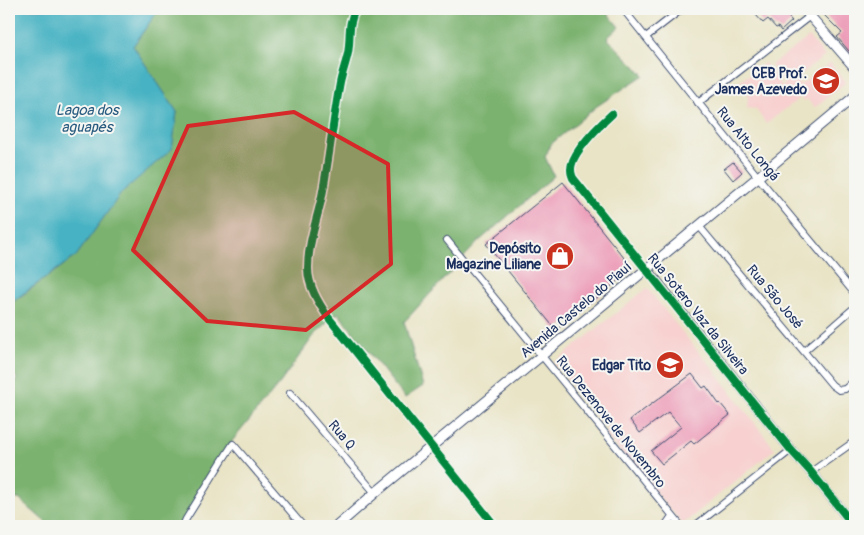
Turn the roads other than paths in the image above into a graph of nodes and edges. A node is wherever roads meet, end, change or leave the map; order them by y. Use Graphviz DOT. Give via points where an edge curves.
graph roads {
  1 [pos="356,9"];
  2 [pos="623,9"];
  3 [pos="682,9"];
  4 [pos="807,12"];
  5 [pos="646,37"];
  6 [pos="855,68"];
  7 [pos="855,96"];
  8 [pos="698,103"];
  9 [pos="612,114"];
  10 [pos="758,178"];
  11 [pos="699,226"];
  12 [pos="447,240"];
  13 [pos="647,269"];
  14 [pos="855,294"];
  15 [pos="855,306"];
  16 [pos="804,351"];
  17 [pos="542,356"];
  18 [pos="855,380"];
  19 [pos="290,393"];
  20 [pos="855,441"];
  21 [pos="431,446"];
  22 [pos="791,450"];
  23 [pos="811,472"];
  24 [pos="375,493"];
  25 [pos="672,516"];
  26 [pos="184,526"];
  27 [pos="303,526"];
  28 [pos="337,526"];
  29 [pos="495,526"];
  30 [pos="665,526"];
  31 [pos="681,526"];
  32 [pos="695,526"];
  33 [pos="854,526"];
  1 -- 21 [label="street" via="351,20 348,55 340,84 322,198 309,250 309,275 324,312"];
  2 -- 5 [label="street, Rua Alto Longá"];
  3 -- 5 [label="street"];
  4 -- 6 [label="main road"];
  4 -- 8 [label="street"];
  5 -- 8 [label="street, Rua Alto Longá"];
  7 -- 10 [label="main road, Avenida Castelo do Piauí"];
  8 -- 10 [label="street, Rua Alto Longá"];
  9 -- 13 [label="street, Rua Sotero Vaz da Silveira" via="582,146 571,166 571,173"];
  10 -- 11 [label="main road, Avenida Castelo do Piauí"];
  10 -- 14 [label="street, Rua Alto Longá"];
  11 -- 13 [label="main road, Avenida Castelo do Piauí"];
  11 -- 16 [label="street, Rua São José"];
  12 -- 17 [label="street, Rua Dezenove de Novembro"];
  13 -- 17 [label="main road, Avenida Castelo do Piauí"];
  13 -- 22 [label="main road, Rua Sotero Vaz da Silveira"];
  15 -- 16 [label="street"];
  16 -- 18 [label="street, Rua São José" via="839,390"];
  17 -- 21 [label="main road, Avenida Castelo do Piauí"];
  17 -- 25 [label="street, Rua Dezenove de Novembro"];
  19 -- 24 [label="street, Rua Q"];
  20 -- 23 [label="street"];
  21 -- 24 [label="main road, Avenida Castelo do Piauí"];
  21 -- 29 [label="street"];
  22 -- 23 [label="main road, Rua Sotero Vaz da Silveira"];
  22 -- 32 [label="street"];
  23 -- 33 [label="main road, Rua Sotero Vaz da Silveira"];
  24 -- 28 [label="main road, Avenida Castelo do Piauí"];
  25 -- 30 [label="street"];
  25 -- 31 [label="street, Rua Dezenove de Novembro"];
  26 -- 27 [label="street" via="233,444"];
}
